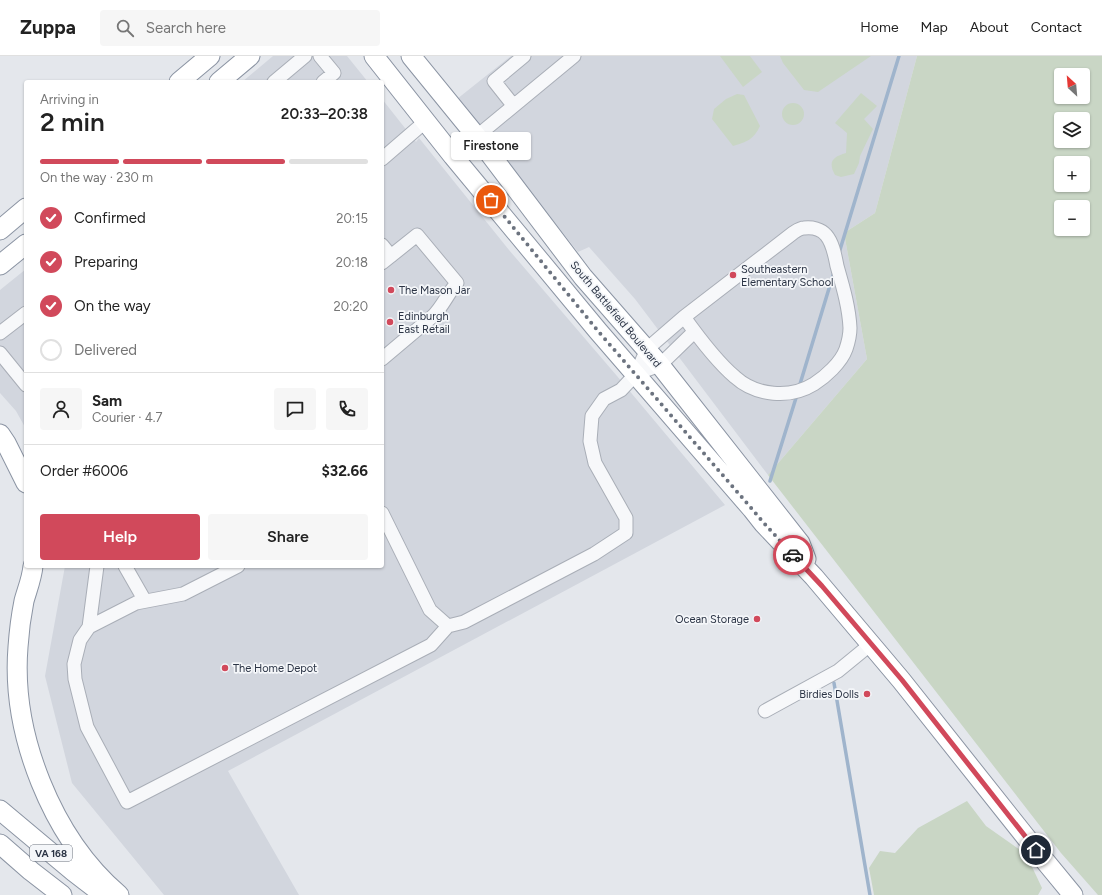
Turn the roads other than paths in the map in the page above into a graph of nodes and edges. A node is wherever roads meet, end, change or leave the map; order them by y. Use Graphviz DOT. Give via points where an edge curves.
graph roads {
  1 [pos="210,56"];
  2 [pos="250,56"];
  3 [pos="305,56"];
  4 [pos="320,56"];
  5 [pos="374,56"];
  6 [pos="411,56"];
  7 [pos="524,56"];
  8 [pos="574,56"];
  9 [pos="181,80"];
  10 [pos="221,80"];
  11 [pos="276,80"];
  12 [pos="325,80"];
  13 [pos="513,105"];
  14 [pos="426,121"];
  15 [pos="477,137"];
  16 [pos="453,156"];
  17 [pos="384,157"];
  18 [pos="24,210"];
  19 [pos="0,230"];
  20 [pos="24,246"];
  21 [pos="386,259"];
  22 [pos="0,265"];
  23 [pos="24,315"];
  24 [pos="684,317"];
  25 [pos="694,332"];
  26 [pos="0,333"];
  27 [pos="647,349"];
  28 [pos="0,353"];
  29 [pos="384,357"];
  30 [pos="660,365"];
  31 [pos="636,374"];
  32 [pos="24,383"];
  33 [pos="0,434"];
  34 [pos="24,479"];
  35 [pos="384,517"];
  36 [pos="32,568"];
  37 [pos="97,568"];
  38 [pos="126,568"];
  39 [pos="234,568"];
  40 [pos="814,577"];
  41 [pos="145,601"];
  42 [pos="448,626"];
  43 [pos="89,627"];
  44 [pos="871,644"];
  45 [pos="765,711"];
  46 [pos="0,810"];
  47 [pos="0,844"];
  48 [pos="62,895"];
  49 [pos="104,895"];
  50 [pos="119,895"];
  51 [pos="1073,895"];
  1 -- 9 [label="highway"];
  2 -- 10 [label="highway"];
  3 -- 11 [label="lane"];
  4 -- 12 [label="lane" via="334,73"];
  5 -- 14 [label="highway, South Battlefield Boulevard"];
  6 -- 15 [label="highway, South Battlefield Boulevard"];
  7 -- 13 [label="lane" via="494,81"];
  8 -- 13 [label="lane"];
  13 -- 15 [label="lane"];
  14 -- 16 [label="highway, South Battlefield Boulevard"];
  14 -- 17 [label="lane"];
  15 -- 16 [label="lane"];
  15 -- 27 [label="highway, South Battlefield Boulevard" via="583,277"];
  16 -- 31 [label="highway, South Battlefield Boulevard"];
  18 -- 19 [label="highway"];
  20 -- 22 [label="highway"];
  21 -- 29 [label="lane" via="417,235 457,283 440,309"];
  23 -- 26 [label="lane"];
  24 -- 25 [label="lane"];
  24 -- 25 [label="lane" via="793,233 803,228 816,228 826,235 832,246 847,303 850,330 846,350 834,368 820,380 794,392 780,394 749,387 735,378"];
  24 -- 27 [label="lane"];
  25 -- 30 [label="lane"];
  27 -- 30 [label="highway, South Battlefield Boulevard"];
  27 -- 31 [label="lane"];
  28 -- 32 [label="lane"];
  30 -- 31 [label="lane"];
  30 -- 40 [label="highway, South Battlefield Boulevard" via="800,544"];
  31 -- 40 [label="highway, South Battlefield Boulevard" via="763,522"];
  31 -- 42 [label="lane" via="621,390 604,399 592,416 590,441 595,463 626,518 626,533 611,544 464,622"];
  33 -- 34 [label="highway"];
  35 -- 42 [label="lane" via="430,610"];
  36 -- 50 [label="highway" via="24,602 18,648 19,696 27,740 42,786 64,828 83,856 106,884"];
  37 -- 43 [label="lane"];
  38 -- 41 [label="lane"];
  39 -- 41 [label="lane" via="183,594"];
  40 -- 44 [label="highway, South Battlefield Boulevard"];
  41 -- 43 [label="lane"];
  42 -- 43 [label="lane" via="431,645 127,802 87,727 75,679 74,664 80,640"];
  44 -- 45 [label="lane" via="838,671"];
  44 -- 51 [label="highway, South Battlefield Boulevard"];
  46 -- 49 [label="highway, VA 168"];
  47 -- 48 [label="highway, VA 168"];
}
